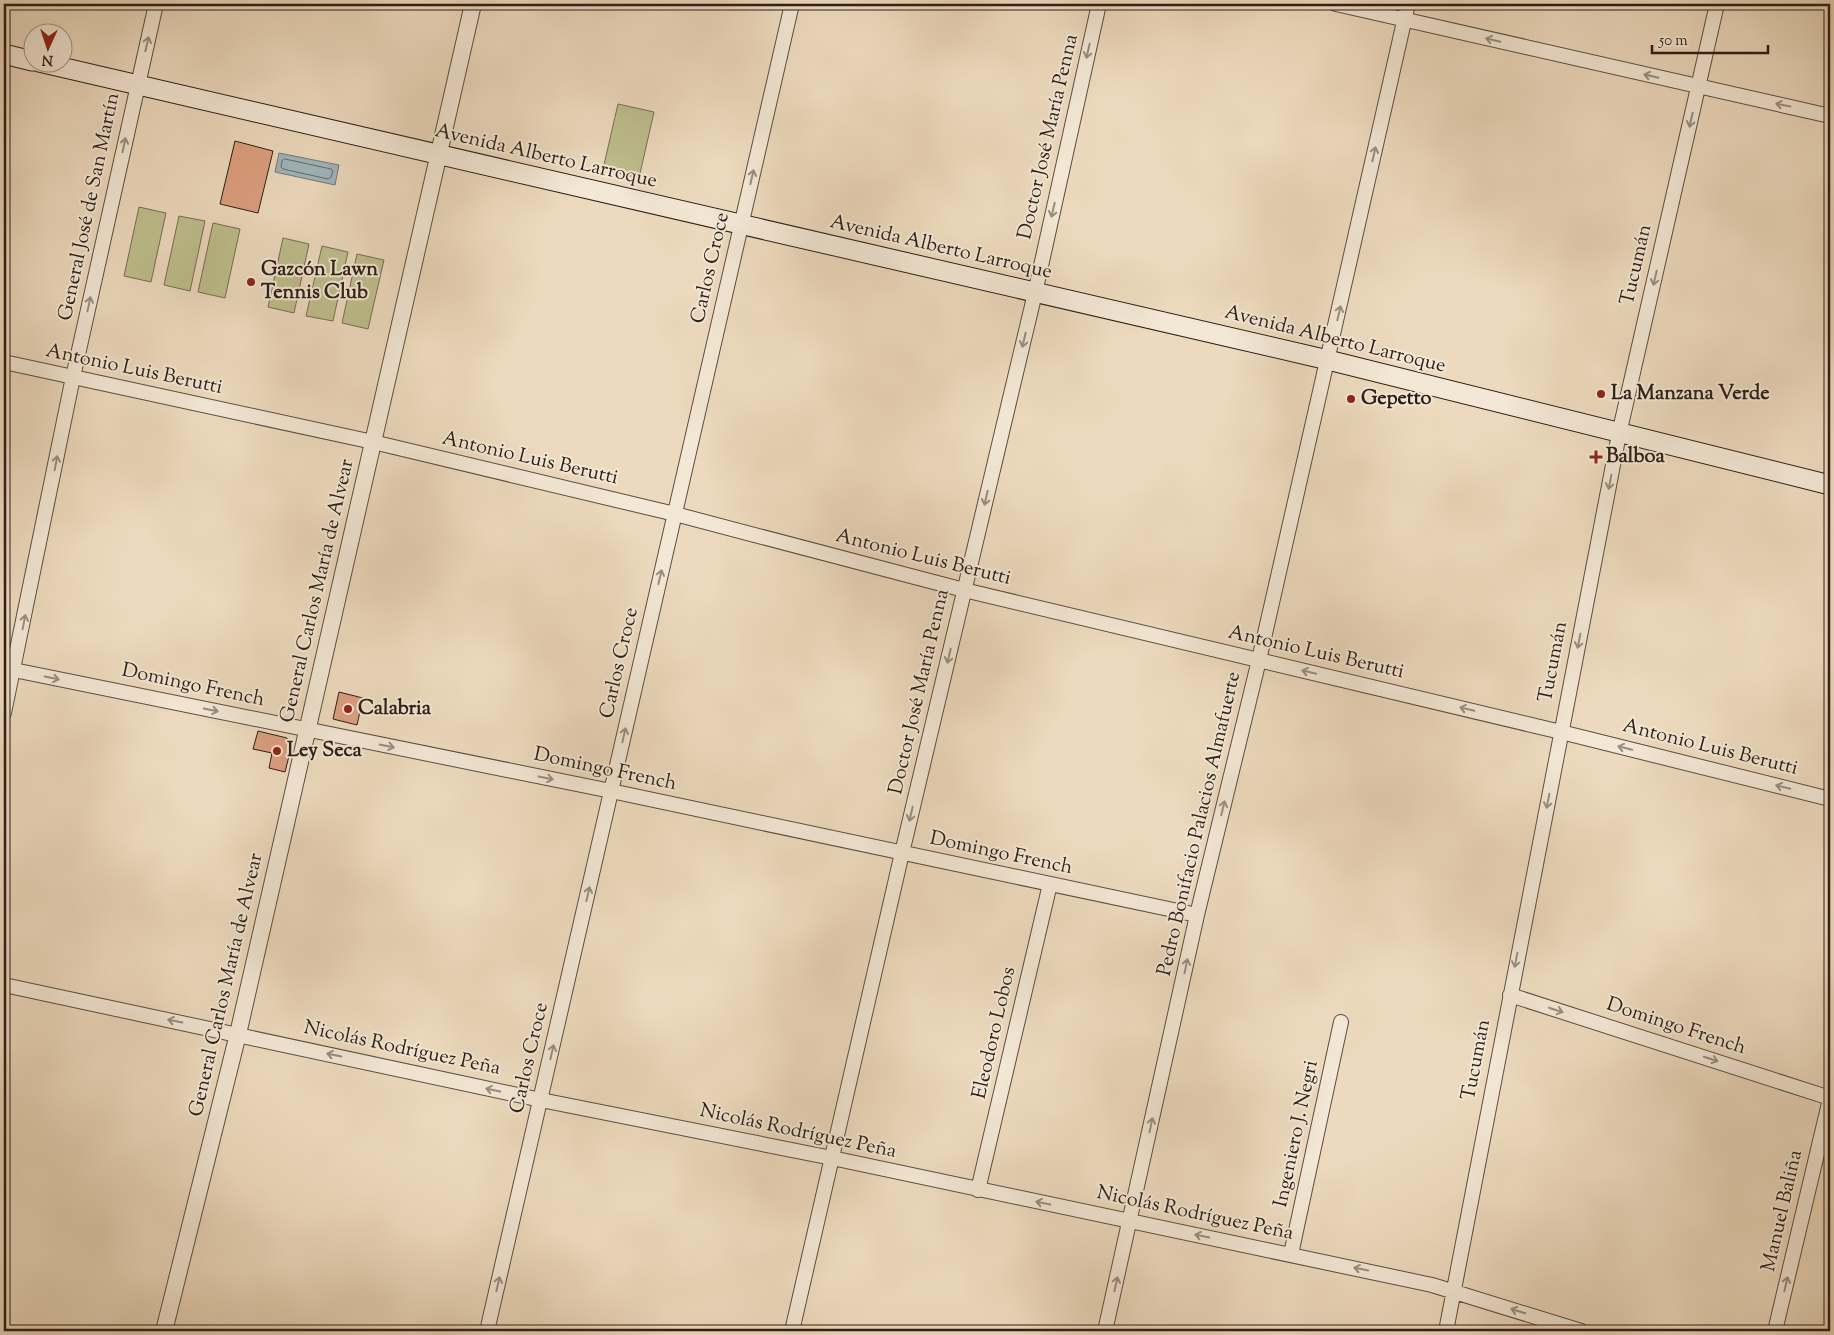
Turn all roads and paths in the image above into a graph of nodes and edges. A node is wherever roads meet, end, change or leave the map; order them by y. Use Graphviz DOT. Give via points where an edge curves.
graph roads {
  1 [pos="156,4"];
  2 [pos="473,4"];
  3 [pos="792,4"];
  4 [pos="1099,4"];
  5 [pos="1336,4"];
  6 [pos="1408,4"];
  7 [pos="1717,4"];
  8 [pos="1404,19"];
  9 [pos="4,54"];
  10 [pos="22,58"];
  11 [pos="72,70"];
  12 [pos="137,85"];
  13 [pos="1698,87"];
  14 [pos="1830,116"];
  15 [pos="438,155"];
  16 [pos="741,225"];
  17 [pos="1035,293"];
  18 [pos="1328,360"];
  19 [pos="4,362"];
  20 [pos="73,377"];
  21 [pos="1619,434"];
  22 [pos="373,442"];
  23 [pos="1830,485"];
  24 [pos="675,514"];
  25 [pos="964,590"];
  26 [pos="1259,660"];
  27 [pos="9,669"];
  28 [pos="4,713"];
  29 [pos="308,730"];
  30 [pos="1562,732"];
  31 [pos="611,791"];
  32 [pos="1830,799"];
  33 [pos="902,853"];
  34 [pos="1050,884"];
  35 [pos="1197,915"];
  36 [pos="4,985"];
  37 [pos="1510,995"];
  38 [pos="1341,1022"];
  39 [pos="238,1034"];
  40 [pos="1830,1099"];
  41 [pos="541,1100"];
  42 [pos="832,1158"];
  43 [pos="978,1190"];
  44 [pos="1130,1221"];
  45 [pos="1292,1254"];
  46 [pos="1453,1291"];
  47 [pos="164,1331"];
  48 [pos="487,1331"];
  49 [pos="792,1331"];
  50 [pos="1105,1331"];
  51 [pos="1446,1331"];
  52 [pos="1581,1331"];
  53 [pos="1775,1331"];
  12 -- 1 [label="street, General José de San Martín, one-way"];
  2 -- 15 [label="street, General Carlos María de Alvear"];
  16 -- 3 [label="street, Carlos Croce, one-way"];
  4 -- 17 [label="street, Doctor José María Penna, one-way"];
  5 -- 8 [label="street"];
  6 -- 8 [label="street, Pedro Bonifacio Palacios Almafuerte"];
  7 -- 13 [label="street, Tucumán"];
  13 -- 8 [label="street, one-way"];
  18 -- 8 [label="street, Pedro Bonifacio Palacios Almafuerte, one-way"];
  9 -- 10 [label="main road"];
  11 -- 12 [label="main road, Avenida Alberto Larroque"];
  12 -- 15 [label="main road, Avenida Alberto Larroque"];
  20 -- 12 [label="street, General José de San Martín, one-way"];
  14 -- 13 [label="street, one-way"];
  13 -- 21 [label="street, Tucumán, one-way"];
  15 -- 16 [label="main road, Avenida Alberto Larroque"];
  15 -- 22 [label="street, General Carlos María de Alvear"];
  16 -- 17 [label="main road, Avenida Alberto Larroque"];
  16 -- 24 [label="street, Carlos Croce"];
  17 -- 18 [label="main road, Avenida Alberto Larroque"];
  17 -- 25 [label="street, Doctor José María Penna, one-way"];
  18 -- 21 [label="main road, Avenida Alberto Larroque"];
  18 -- 26 [label="street, Pedro Bonifacio Palacios Almafuerte"];
  19 -- 20 [label="street, Antonio Luis Berutti"];
  20 -- 22 [label="street, Antonio Luis Berutti"];
  27 -- 20 [label="street, General José de San Martín, one-way"];
  21 -- 23 [label="main road, Avenida Alberto Larroque"];
  21 -- 30 [label="street, Tucumán, one-way"];
  22 -- 24 [label="street, Antonio Luis Berutti"];
  22 -- 29 [label="street, General Carlos María de Alvear"];
  24 -- 25 [label="street, Antonio Luis Berutti"];
  31 -- 24 [label="street, Carlos Croce, one-way"];
  25 -- 26 [label="street, Antonio Luis Berutti"];
  25 -- 33 [label="street, Doctor José María Penna, one-way"];
  30 -- 26 [label="street, Antonio Luis Berutti, one-way"];
  35 -- 26 [label="street, Pedro Bonifacio Palacios Almafuerte, one-way"];
  27 -- 28 [label="street, General José de San Martín"];
  27 -- 29 [label="street, Domingo French, one-way"];
  29 -- 31 [label="street, Domingo French, one-way"];
  29 -- 39 [label="street, General Carlos María de Alvear"];
  32 -- 30 [label="street, Antonio Luis Berutti, one-way"];
  30 -- 37 [label="street, Tucumán, one-way"];
  31 -- 33 [label="street, Domingo French"];
  41 -- 31 [label="street, Carlos Croce, one-way"];
  33 -- 34 [label="street, Domingo French"];
  33 -- 42 [label="street, Doctor José María Penna"];
  34 -- 35 [label="street, Domingo French"];
  34 -- 43 [label="street, Eleodoro Lobos"];
  44 -- 35 [label="street, Pedro Bonifacio Palacios Almafuerte, one-way"];
  39 -- 36 [label="street, Nicolás Rodríguez Peña, one-way"];
  37 -- 40 [label="street, Domingo French, one-way"];
  37 -- 46 [label="street, Tucumán"];
  38 -- 45 [label="street, Ingeniero J. Negri"];
  41 -- 39 [label="street, Nicolás Rodríguez Peña, one-way"];
  39 -- 47 [label="street, General Carlos María de Alvear"];
  53 -- 40 [label="street, Manuel Baliña, one-way"];
  41 -- 42 [label="street, Nicolás Rodríguez Peña"];
  48 -- 41 [label="street, Carlos Croce, one-way"];
  42 -- 43 [label="street, Nicolás Rodríguez Peña"];
  42 -- 49 [label="street, Doctor José María Penna"];
  44 -- 43 [label="street, Nicolás Rodríguez Peña, one-way"];
  45 -- 44 [label="street, Nicolás Rodríguez Peña, one-way"];
  50 -- 44 [label="street, Pedro Bonifacio Palacios Almafuerte, one-way"];
  46 -- 45 [label="street, Nicolás Rodríguez Peña, one-way"];
  46 -- 51 [label="street, Tucumán"];
  52 -- 46 [label="street, Nicolás Rodríguez Peña, one-way"];
}
